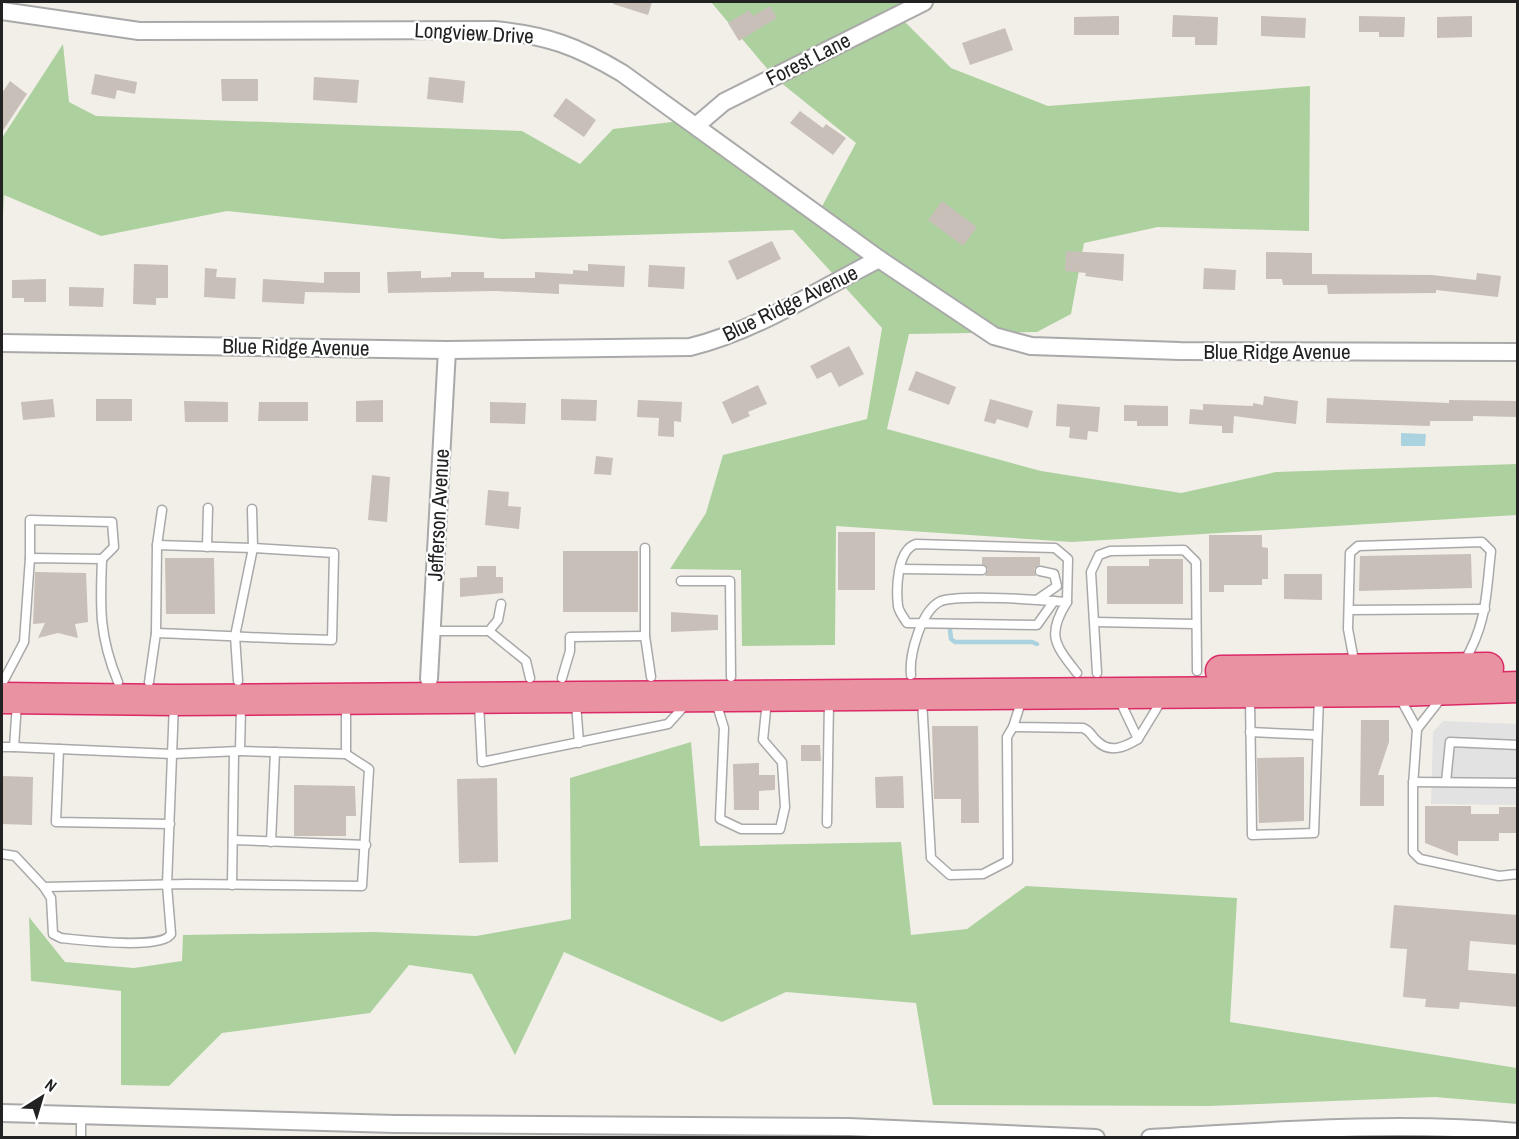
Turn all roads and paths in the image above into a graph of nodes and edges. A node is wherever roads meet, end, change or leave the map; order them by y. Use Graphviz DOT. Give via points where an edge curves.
graph roads {
  1 [pos="924,2"];
  2 [pos="2,11"];
  3 [pos="698,126"];
  4 [pos="879,259"];
  5 [pos="2,343"];
  6 [pos="447,350"];
  7 [pos="1518,352"];
  8 [pos="208,508"];
  9 [pos="252,509"];
  10 [pos="162,510"];
  11 [pos="157,545"];
  12 [pos="207,547"];
  13 [pos="253,548"];
  14 [pos="645,548"];
  15 [pos="30,558"];
  16 [pos="102,559"];
  17 [pos="901,569"];
  18 [pos="982,570"];
  19 [pos="1040,571"];
  20 [pos="681,581"];
  21 [pos="1037,600"];
  22 [pos="1054,601"];
  23 [pos="1067,602"];
  24 [pos="501,604"];
  25 [pos="1485,609"];
  26 [pos="1349,610"];
  27 [pos="1095,621"];
  28 [pos="1195,624"];
  29 [pos="922,625"];
  30 [pos="431,631"];
  31 [pos="489,631"];
  32 [pos="156,633"];
  33 [pos="235,636"];
  34 [pos="645,636"];
  35 [pos="1518,667"];
  36 [pos="1355,669"];
  37 [pos="1197,671"];
  38 [pos="651,677"];
  39 [pos="530,678"];
  40 [pos="429,679"];
  41 [pos="1097,680"];
  42 [pos="149,681"];
  43 [pos="118,682"];
  44 [pos="1462,682"];
  45 [pos="916,685"];
  46 [pos="569,687"];
  47 [pos="1518,687"];
  48 [pos="713,689"];
  49 [pos="6,690"];
  50 [pos="240,690"];
  51 [pos="1319,691"];
  52 [pos="1396,691"];
  53 [pos="1167,692"];
  54 [pos="1250,692"];
  55 [pos="1024,693"];
  56 [pos="767,695"];
  57 [pos="829,695"];
  58 [pos="478,697"];
  59 [pos="346,698"];
  60 [pos="1518,699"];
  61 [pos="174,700"];
  62 [pos="1013,727"];
  63 [pos="1417,729"];
  64 [pos="1250,732"];
  65 [pos="1317,735"];
  66 [pos="1138,739"];
  67 [pos="579,743"];
  68 [pos="1518,745"];
  69 [pos="2,747"];
  70 [pos="14,747"];
  71 [pos="59,749"];
  72 [pos="237,751"];
  73 [pos="274,752"];
  74 [pos="172,754"];
  75 [pos="346,754"];
  76 [pos="1413,782"];
  77 [pos="1446,782"];
  78 [pos="1518,783"];
  79 [pos="827,823"];
  80 [pos="170,824"];
  81 [pos="233,840"];
  82 [pos="271,842"];
  83 [pos="366,850"];
  84 [pos="2,854"];
  85 [pos="1518,874"];
  86 [pos="167,885"];
  87 [pos="232,885"];
  88 [pos="45,887"];
  89 [pos="2,1113"];
  90 [pos="81,1116"];
  91 [pos="394,1131"];
  92 [pos="1461,1132"];
  93 [pos="1518,1132"];
  94 [pos="1205,1136"];
  95 [pos="81,1137"];
  96 [pos="1096,1137"];
  97 [pos="1150,1137"];
  1 -- 3 [label="street, Forest Lane" via="724,102"];
  2 -- 3 [label="street, Longview Drive" via="139,31 494,30 532,34 595,57"];
  3 -- 4 [label="street, Longview Drive"];
  4 -- 6 [label="street, Blue Ridge Avenue" via="742,329 690,346"];
  4 -- 7 [label="street, Blue Ridge Avenue" via="994,336 1031,346 1180,351"];
  5 -- 6 [label="street, Blue Ridge Avenue"];
  6 -- 30 [label="street, Jefferson Avenue"];
  8 -- 12 [label="lane"];
  9 -- 13 [label="lane"];
  10 -- 11 [label="lane"];
  11 -- 12 [label="lane"];
  11 -- 32 [label="lane"];
  12 -- 13 [label="lane"];
  13 -- 33 [label="lane"];
  13 -- 33 [label="lane" via="334,553 332,640"];
  14 -- 34 [label="lane"];
  15 -- 16 [label="lane"];
  15 -- 16 [label="lane" via="30,520 112,522 114,547"];
  15 -- 49 [label="lane" via="24,642"];
  16 -- 43 [label="lane" via="100,603 105,649"];
  17 -- 18 [label="lane"];
  17 -- 23 [label="lane" via="909,546 916,544 1055,548 1068,559"];
  17 -- 29 [label="lane" via="898,608 907,623"];
  19 -- 21 [label="lane" via="1054,574 1057,586"];
  20 -- 48 [label="lane" via="730,581"];
  21 -- 22 [label="lane"];
  21 -- 29 [label="lane" via="944,600 934,605"];
  22 -- 23 [label="lane"];
  22 -- 29 [label="lane" via="1037,626"];
  23 -- 41 [label="lane" via="1054,630 1054,641"];
  24 -- 31 [label="lane" via="498,620"];
  25 -- 26 [label="lane"];
  25 -- 26 [label="lane" via="1491,551 1482,542 1358,546 1350,553"];
  25 -- 44 [label="lane"];
  26 -- 36 [label="lane"];
  27 -- 28 [label="lane"];
  27 -- 28 [label="lane" via="1091,572 1099,555 1110,551 1184,550 1196,562"];
  27 -- 41 [label="lane"];
  28 -- 37 [label="lane"];
  29 -- 45 [label="lane" via="909,659"];
  30 -- 31 [label="lane"];
  30 -- 40 [label="street, Jefferson Avenue"];
  31 -- 39 [label="lane" via="526,661"];
  32 -- 33 [label="lane"];
  32 -- 42 [label="lane"];
  33 -- 50 [label="lane"];
  34 -- 38 [label="lane"];
  34 -- 46 [label="lane" via="570,637"];
  35 -- 44 [label="highway"];
  36 -- 37 [label="highway"];
  36 -- 44 [label="highway"];
  37 -- 41 [label="highway"];
  38 -- 46 [label="highway"];
  38 -- 48 [label="highway"];
  39 -- 40 [label="highway"];
  39 -- 46 [label="highway"];
  40 -- 50 [label="highway"];
  41 -- 45 [label="highway"];
  41 -- 53 [label="highway"];
  41 -- 55 [label="highway"];
  41 -- 66 [label="lane"];
  42 -- 43 [label="highway"];
  42 -- 50 [label="highway"];
  43 -- 49 [label="highway"];
  44 -- 47 [label="highway"];
  44 -- 52 [label="highway"];
  44 -- 60 [label="highway"];
  44 -- 63 [label="lane"];
  45 -- 48 [label="highway"];
  45 -- 55 [label="highway"];
  45 -- 57 [label="highway"];
  45 -- 62 [label="lane" via="931,858 950,875 983,874 1008,861 1007,737"];
  46 -- 48 [label="highway"];
  46 -- 58 [label="highway"];
  46 -- 67 [label="lane"];
  48 -- 56 [label="highway"];
  48 -- 56 [label="lane" via="724,728 720,819 741,829 780,829 785,807 782,762 763,740"];
  48 -- 67 [label="lane" via="668,724"];
  49 -- 61 [label="highway"];
  49 -- 70 [label="lane"];
  50 -- 59 [label="highway"];
  50 -- 61 [label="highway"];
  50 -- 72 [label="lane"];
  51 -- 52 [label="highway"];
  51 -- 54 [label="highway"];
  51 -- 65 [label="lane"];
  52 -- 63 [label="lane"];
  53 -- 54 [label="highway"];
  53 -- 66 [label="lane"];
  54 -- 64 [label="lane"];
  55 -- 62 [label="lane"];
  56 -- 57 [label="highway"];
  57 -- 79 [label="lane"];
  58 -- 59 [label="highway"];
  58 -- 67 [label="lane" via="482,762"];
  59 -- 75 [label="lane"];
  61 -- 74 [label="lane"];
  62 -- 66 [label="lane" via="1083,728 1108,748 1124,748"];
  63 -- 76 [label="lane"];
  64 -- 65 [label="lane"];
  64 -- 65 [label="lane" via="1252,835 1314,833"];
  68 -- 77 [label="lane" via="1449,741"];
  69 -- 70 [label="lane"];
  70 -- 71 [label="lane"];
  71 -- 74 [label="lane"];
  71 -- 80 [label="lane" via="56,822"];
  72 -- 73 [label="lane"];
  72 -- 74 [label="lane"];
  72 -- 81 [label="lane"];
  73 -- 75 [label="lane"];
  73 -- 82 [label="lane"];
  74 -- 80 [label="lane"];
  75 -- 83 [label="lane" via="369,769"];
  76 -- 77 [label="lane"];
  76 -- 85 [label="lane" via="1413,852 1420,859 1498,876"];
  77 -- 78 [label="lane"];
  80 -- 86 [label="lane"];
  81 -- 82 [label="lane"];
  81 -- 87 [label="lane"];
  82 -- 83 [label="lane"];
  83 -- 87 [label="lane" via="363,886"];
  84 -- 88 [label="lane" via="15,856"];
  86 -- 87 [label="lane"];
  86 -- 88 [label="lane"];
  86 -- 88 [label="lane" via="171,934 162,942 61,938 53,934 51,898"];
  89 -- 90 [label="street"];
  90 -- 91 [label="street"];
  90 -- 95 [label="lane"];
  91 -- 96 [label="street" via="849,1127"];
  92 -- 93 [label="street"];
  92 -- 94 [label="street" via="1292,1129"];
  94 -- 97 [label="street"];
}
